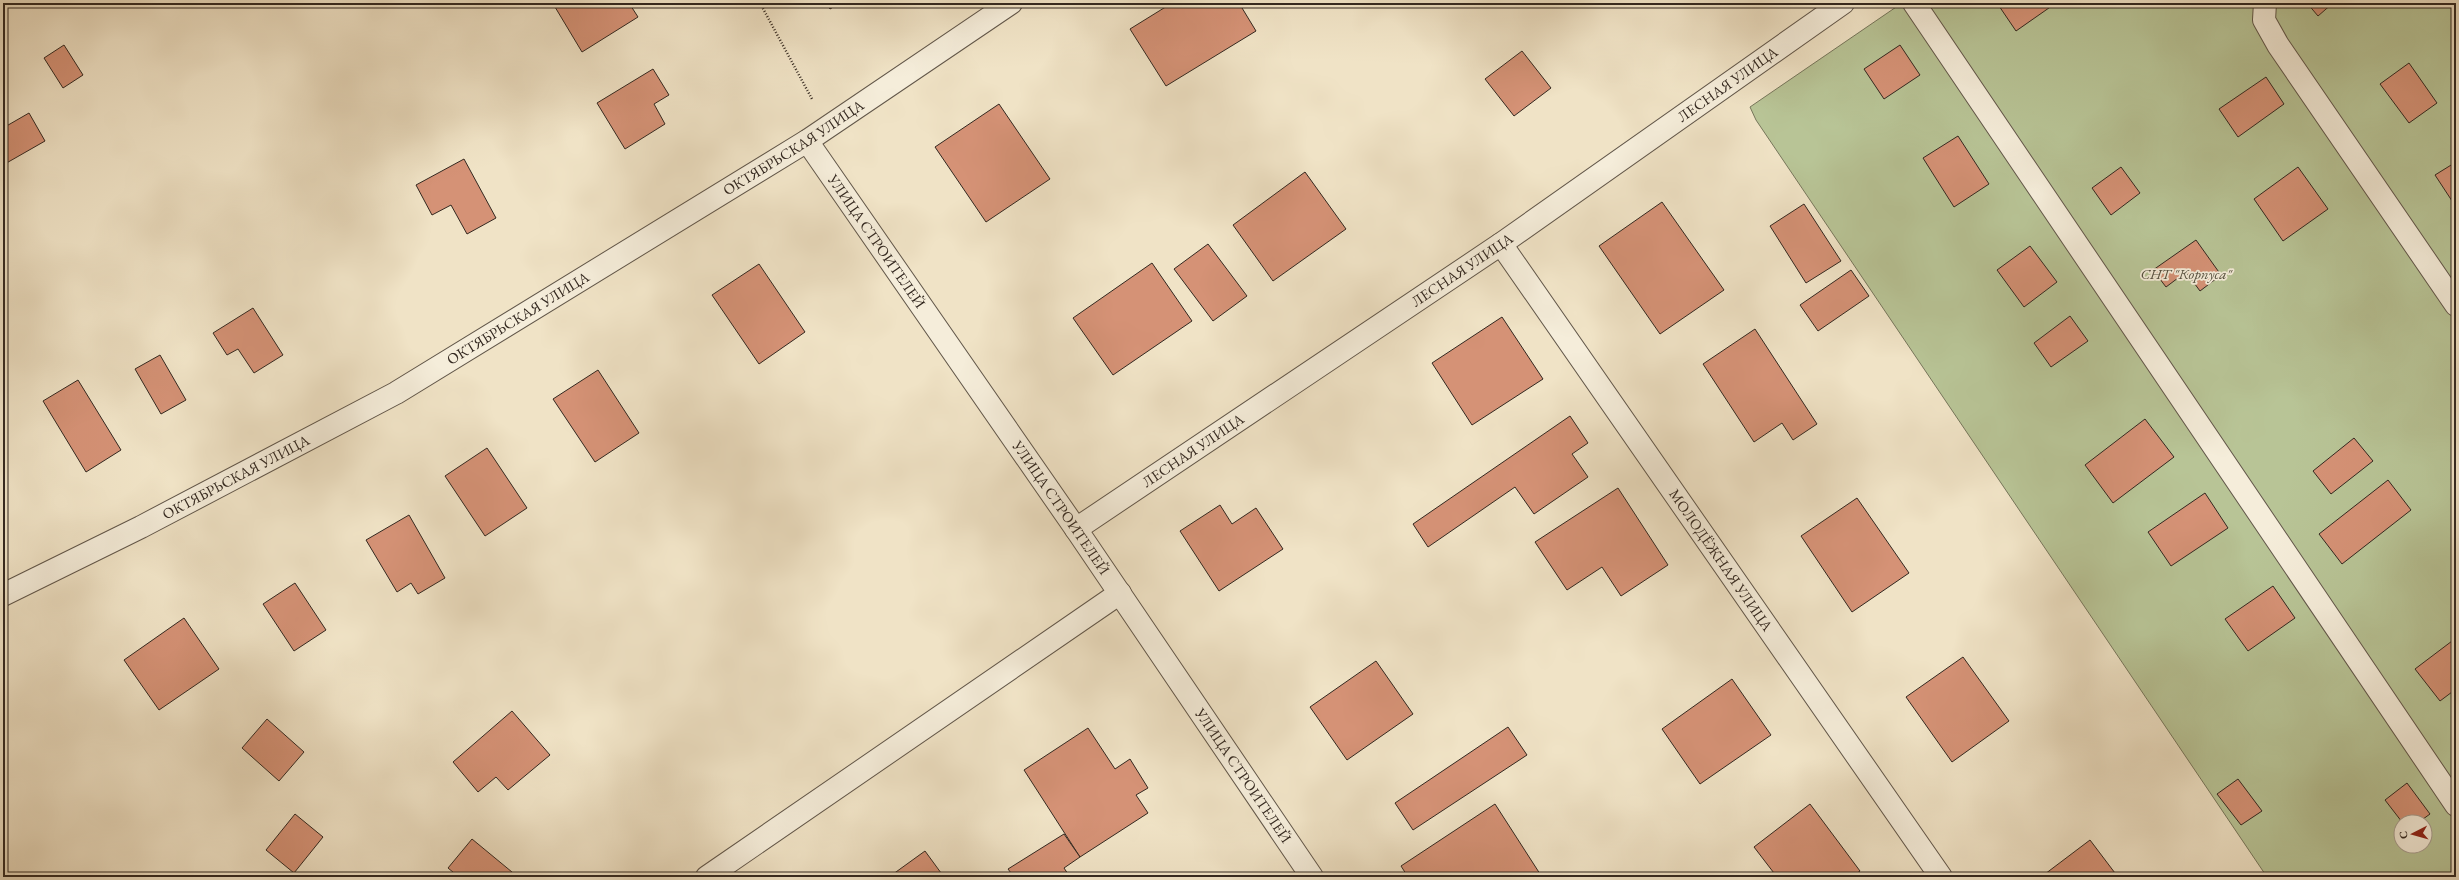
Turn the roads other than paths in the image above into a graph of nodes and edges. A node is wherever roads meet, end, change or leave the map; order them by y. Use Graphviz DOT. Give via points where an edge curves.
graph roads {
  1 [pos="1011,3"];
  2 [pos="1843,3"];
  3 [pos="1914,3"];
  4 [pos="2265,3"];
  5 [pos="807,141"];
  6 [pos="1501,244"];
  7 [pos="2456,305"];
  8 [pos="1076,529"];
  9 [pos="1120,593"];
  10 [pos="3,595"];
  11 [pos="2456,805"];
  12 [pos="708,877"];
  13 [pos="1312,877"];
  14 [pos="1941,877"];
  1 -- 5 [label="street, ОКТЯБРЬСКАЯ УЛИЦА"];
  2 -- 6 [label="street, ЛЕСНАЯ УЛИЦА"];
  3 -- 11 [label="street"];
  4 -- 7 [label="street" via="2264,20 2278,45"];
  5 -- 8 [label="street, УЛИЦА СТРОИТЕЛЕЙ"];
  5 -- 10 [label="street, ОКТЯБРЬСКАЯ УЛИЦА" via="396,393 141,527"];
  6 -- 8 [label="street, ЛЕСНАЯ УЛИЦА"];
  6 -- 14 [label="street, МОЛОДЁЖНАЯ УЛИЦА"];
  8 -- 9 [label="street, УЛИЦА СТРОИТЕЛЕЙ"];
  9 -- 12 [label="street"];
  9 -- 13 [label="street, УЛИЦА СТРОИТЕЛЕЙ"];
}
